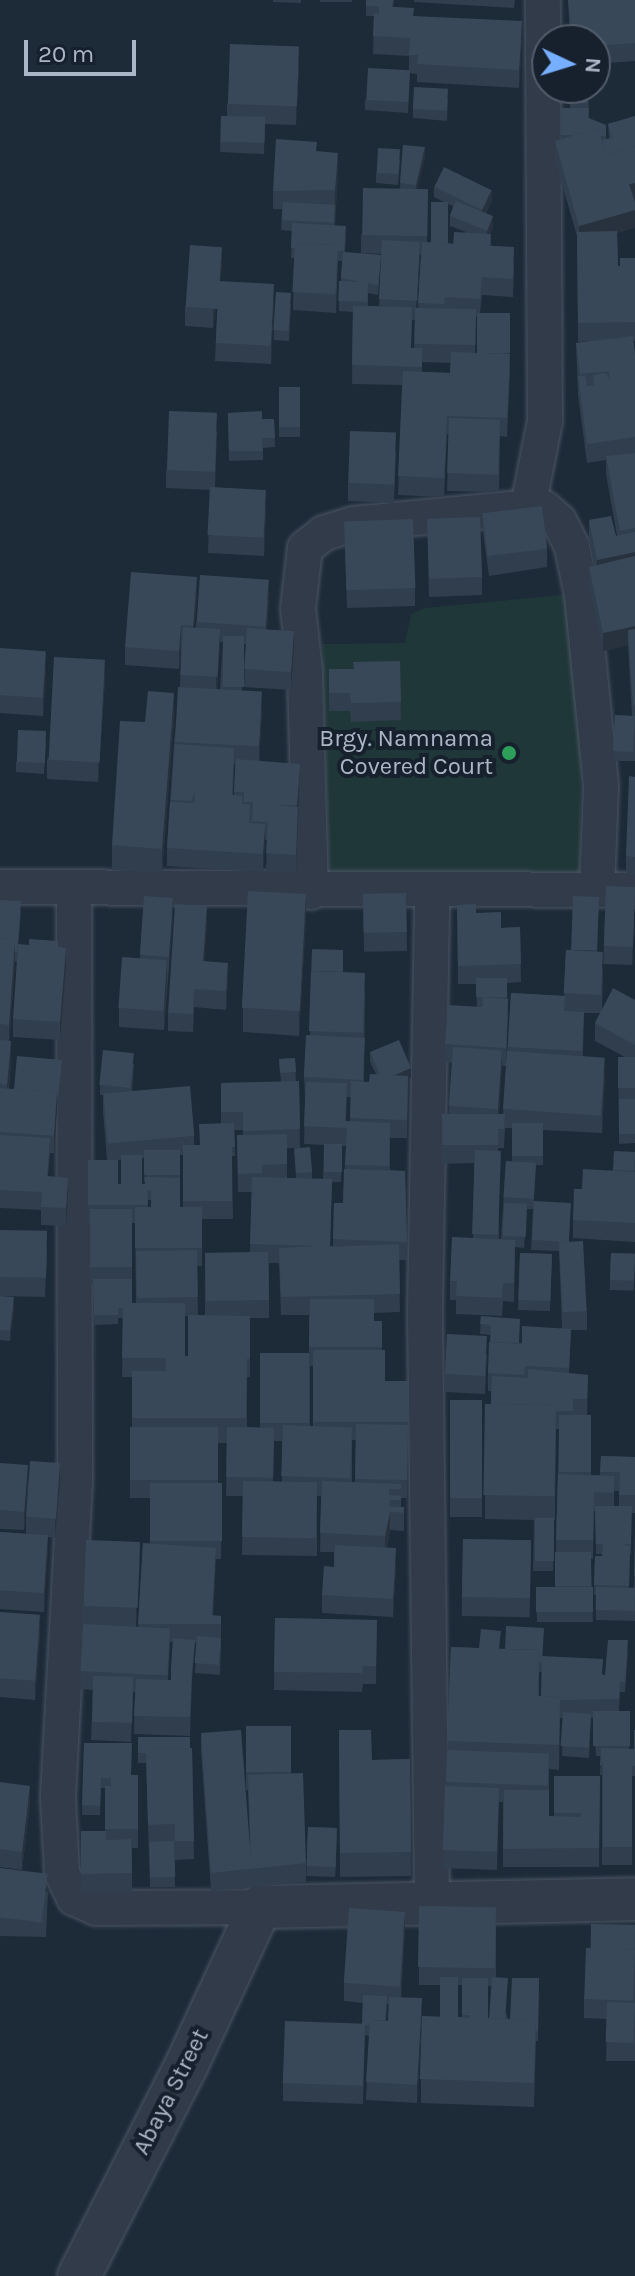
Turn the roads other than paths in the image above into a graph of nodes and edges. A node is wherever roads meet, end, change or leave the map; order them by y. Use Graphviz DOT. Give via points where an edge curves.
graph roads {
  1 [pos="543,0"];
  2 [pos="528,507"];
  3 [pos="0,887"];
  4 [pos="74,889"];
  5 [pos="432,889"];
  6 [pos="597,890"];
  7 [pos="635,890"];
  8 [pos="311,892"];
  9 [pos="635,1899"];
  10 [pos="432,1902"];
  11 [pos="260,1907"];
  12 [pos="79,2276"];
  1 -- 2 [label="street" via="545,421"];
  2 -- 6 [label="street" via="544,508 559,521 572,547 582,595 601,786"];
  2 -- 8 [label="street" via="353,524 324,533 305,548 298,609 305,671"];
  3 -- 4 [label="street"];
  4 -- 8 [label="street"];
  4 -- 11 [label="street" via="75,1482 58,1799 62,1873 74,1898 96,1908"];
  5 -- 6 [label="street"];
  5 -- 8 [label="street"];
  5 -- 10 [label="street" via="425,1311"];
  6 -- 7 [label="street"];
  9 -- 10 [label="street"];
  10 -- 11 [label="street"];
  11 -- 12 [label="street, Abaya Street"];
}
